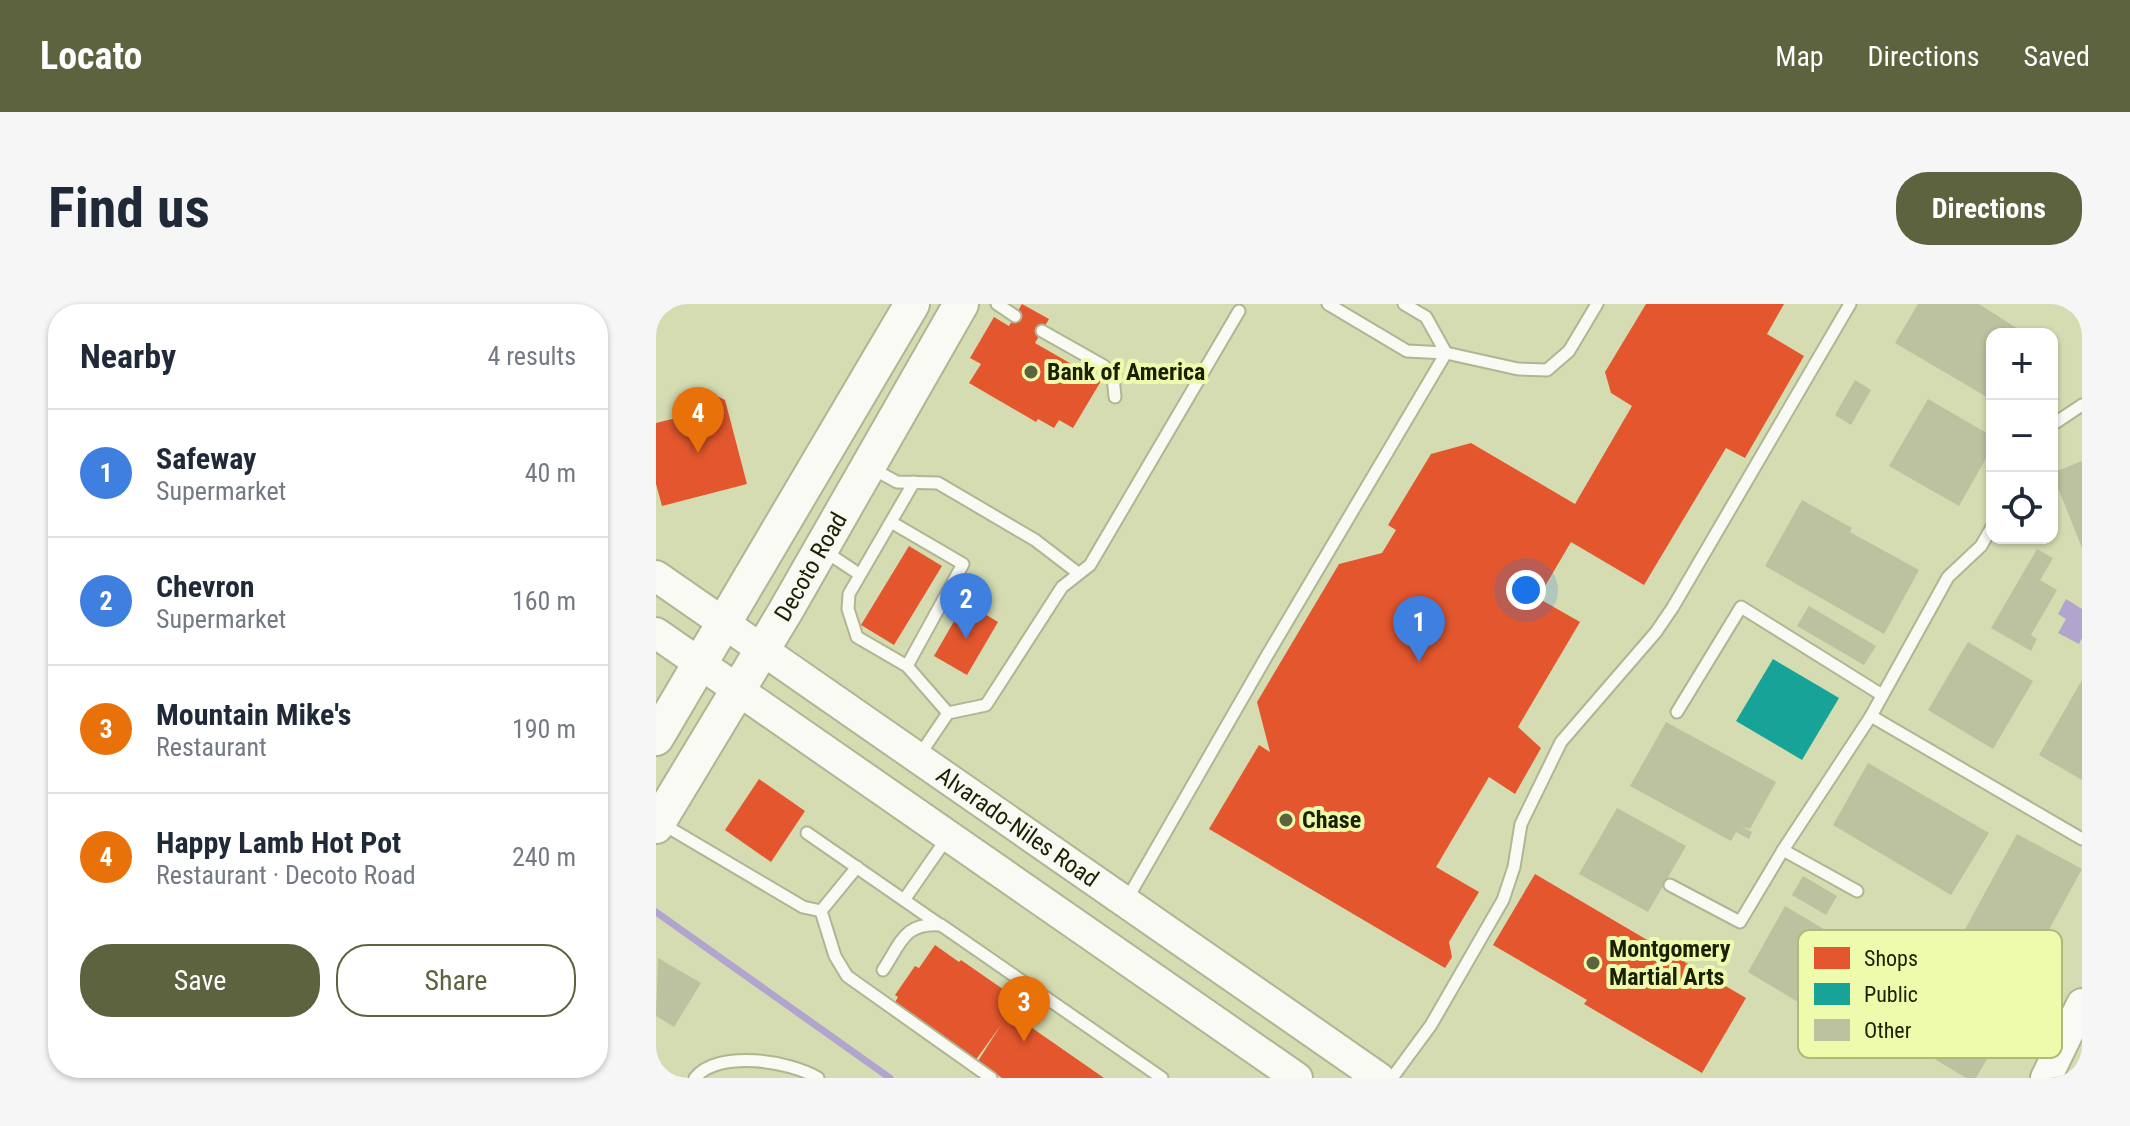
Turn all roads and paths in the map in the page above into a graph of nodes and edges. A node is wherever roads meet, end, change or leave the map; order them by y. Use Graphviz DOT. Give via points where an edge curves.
graph roads {
  1 [pos="912,304"];
  2 [pos="961,304"];
  3 [pos="997,304"];
  4 [pos="1328,304"];
  5 [pos="1404,304"];
  6 [pos="1597,304"];
  7 [pos="1850,304"];
  8 [pos="1239,311"];
  9 [pos="1015,316"];
  10 [pos="1042,331"];
  11 [pos="1446,353"];
  12 [pos="1115,397"];
  13 [pos="2082,405"];
  14 [pos="2058,421"];
  15 [pos="869,467"];
  16 [pos="914,482"];
  17 [pos="891,522"];
  18 [pos="1986,537"];
  19 [pos="822,549"];
  20 [pos="1078,573"];
  21 [pos="859,574"];
  22 [pos="656,576"];
  23 [pos="724,623"];
  24 [pos="656,633"];
  25 [pos="762,650"];
  26 [pos="700,663"];
  27 [pos="907,666"];
  28 [pos="737,688"];
  29 [pos="1882,695"];
  30 [pos="1677,712"];
  31 [pos="948,713"];
  32 [pos="1871,716"];
  33 [pos="656,738"];
  34 [pos="919,757"];
  35 [pos="657,824"];
  36 [pos="807,833"];
  37 [pos="949,836"];
  38 [pos="2082,839"];
  39 [pos="1783,850"];
  40 [pos="857,867"];
  41 [pos="1670,885"];
  42 [pos="1857,891"];
  43 [pos="904,900"];
  44 [pos="1126,901"];
  45 [pos="821,911"];
  46 [pos="941,925"];
  47 [pos="883,970"];
  48 [pos="2082,1004"];
  49 [pos="2062,1045"];
  50 [pos="2056,1058"];
  51 [pos="695,1078"];
  52 [pos="818,1078"];
  53 [pos="991,1078"];
  54 [pos="1162,1078"];
  55 [pos="1297,1078"];
  56 [pos="1379,1078"];
  57 [pos="1392,1078"];
  58 [pos="2046,1078"];
  1 -- 23 [label="main road, Decoto Road"];
  2 -- 15 [label="main road, Decoto Road"];
  3 -- 9 [label="lane"];
  4 -- 11 [label="lane" via="1407,351"];
  5 -- 11 [label="lane" via="1426,317"];
  6 -- 11 [label="lane" via="1569,351 1547,370"];
  7 -- 57 [label="lane" via="1673,607 1561,742 1521,824 1503,900 1431,1025"];
  8 -- 20 [label="lane" via="1090,565"];
  10 -- 12 [label="lane" via="1104,366 1113,377"];
  11 -- 44 [label="lane"];
  13 -- 14 [label="lane"];
  15 -- 16 [label="lane" via="897,482"];
  15 -- 19 [label="main road, Decoto Road"];
  16 -- 17 [label="lane"];
  16 -- 20 [label="lane" via="938,483 1035,540"];
  17 -- 21 [label="lane"];
  17 -- 27 [label="lane" via="963,564"];
  18 -- 29 [label="lane" via="1948,577"];
  19 -- 21 [label="lane"];
  19 -- 25 [label="main road, Decoto Road"];
  20 -- 31 [label="lane" via="1062,587 986,705"];
  21 -- 27 [label="lane" via="847,601 853,630"];
  22 -- 23 [label="main road, Alvarado-Niles Road"];
  23 -- 25 [label="main road, Alvarado-Niles Road"];
  23 -- 26 [label="main road, Decoto Road"];
  24 -- 26 [label="main road, Alvarado-Niles Road"];
  25 -- 28 [label="main road, Decoto Road"];
  25 -- 34 [label="main road, Alvarado-Niles Road"];
  26 -- 28 [label="main road, Alvarado-Niles Road"];
  26 -- 33 [label="main road, Decoto Road"];
  27 -- 31 [label="lane"];
  28 -- 35 [label="main road, Decoto Road"];
  28 -- 37 [label="main road, Alvarado-Niles Road"];
  29 -- 30 [label="lane" via="1741,607"];
  29 -- 32 [label="lane"];
  31 -- 34 [label="lane"];
  32 -- 38 [label="lane"];
  32 -- 39 [label="lane"];
  34 -- 44 [label="main road, Alvarado-Niles Road"];
  35 -- 45 [label="lane" via="803,907"];
  36 -- 40 [label="lane"];
  37 -- 43 [label="lane"];
  37 -- 55 [label="main road, Alvarado-Niles Road"];
  39 -- 41 [label="lane" via="1740,922"];
  39 -- 42 [label="lane"];
  40 -- 43 [label="lane"];
  40 -- 45 [label="lane"];
  43 -- 46 [label="lane"];
  44 -- 56 [label="main road, Alvarado-Niles Road"];
  45 -- 53 [label="lane" via="847,976"];
  46 -- 47 [label="lane" via="923,923 911,929"];
  46 -- 54 [label="lane"];
  48 -- 49 [label="main road"];
  50 -- 58 [label="main road"];
  51 -- 52 [label="lane" via="732,1061 769,1061"];
}
